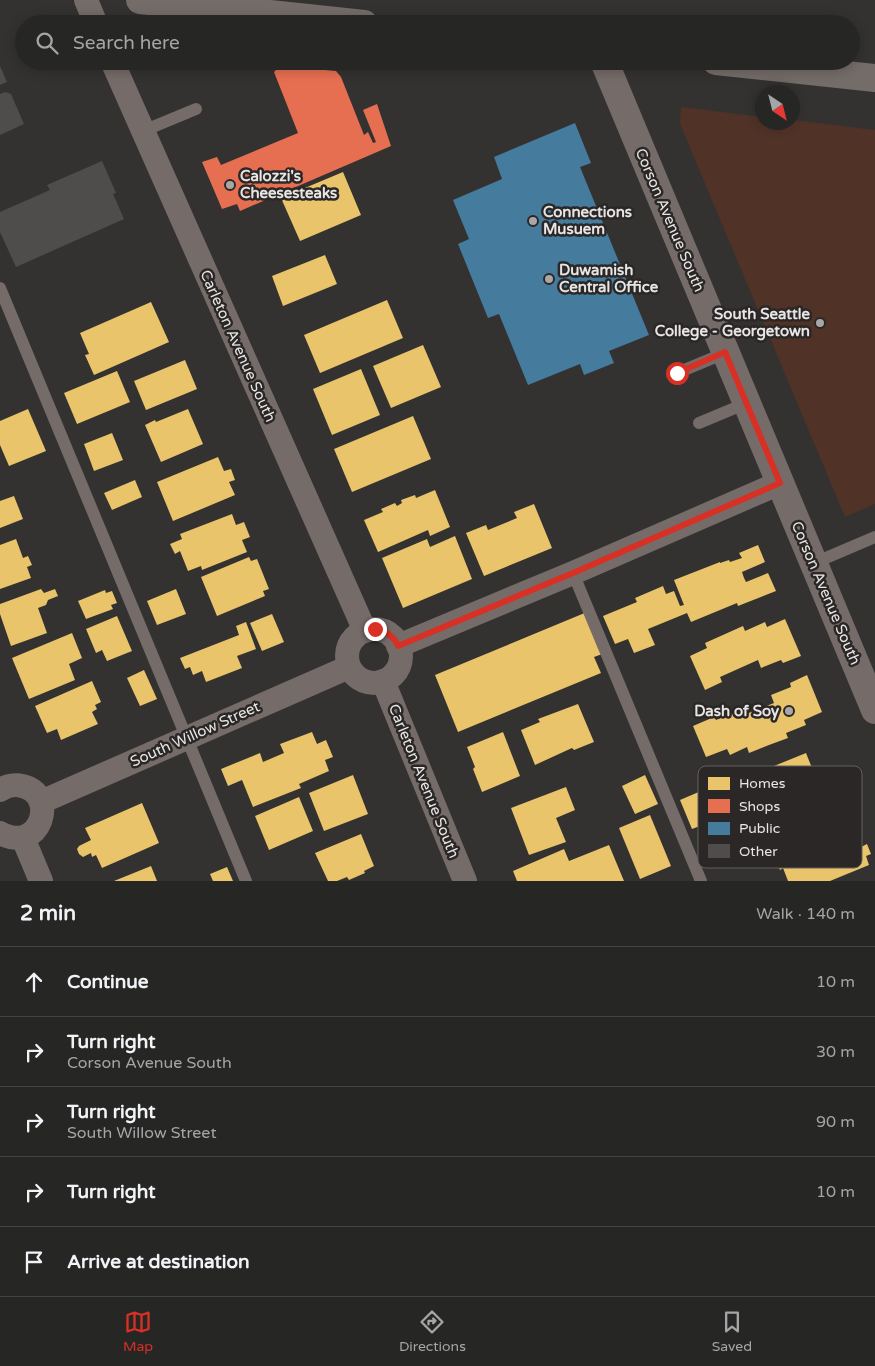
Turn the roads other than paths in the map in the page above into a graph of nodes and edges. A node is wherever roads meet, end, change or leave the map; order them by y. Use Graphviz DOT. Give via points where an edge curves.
graph roads {
  1 [pos="86,0"];
  2 [pos="140,0"];
  3 [pos="92,15"];
  4 [pos="280,15"];
  5 [pos="116,70"];
  6 [pos="608,70"];
  7 [pos="800,70"];
  8 [pos="875,78"];
  9 [pos="196,109"];
  10 [pos="143,131"];
  11 [pos="0,288"];
  12 [pos="725,352"];
  13 [pos="677,373"];
  14 [pos="747,403"];
  15 [pos="699,423"];
  16 [pos="780,483"];
  17 [pos="875,537"];
  18 [pos="814,563"];
  19 [pos="573,573"];
  20 [pos="365,631"];
  21 [pos="398,646"];
  22 [pos="349,667"];
  23 [pos="383,681"];
  24 [pos="875,710"];
  25 [pos="186,738"];
  26 [pos="2,784"];
  27 [pos="41,802"];
  28 [pos="11,836"];
  29 [pos="41,881"];
  30 [pos="246,881"];
  31 [pos="465,881"];
  32 [pos="701,881"];
  1 -- 3 [label="street"];
  2 -- 4 [label="main road"];
  5 -- 10 [label="street, Carleton Avenue South"];
  6 -- 12 [label="street, Corson Avenue South"];
  7 -- 8 [label="main road"];
  9 -- 10 [label="lane"];
  10 -- 20 [label="street, Carleton Avenue South"];
  11 -- 25 [label="lane"];
  12 -- 13 [label="lane"];
  12 -- 14 [label="street, Corson Avenue South"];
  14 -- 15 [label="lane"];
  14 -- 16 [label="street, Corson Avenue South"];
  16 -- 18 [label="street, Corson Avenue South"];
  16 -- 19 [label="street"];
  17 -- 18 [label="lane"];
  18 -- 24 [label="street, Corson Avenue South"];
  19 -- 21 [label="street"];
  19 -- 32 [label="lane"];
  20 -- 21 [label="street" via="384,631"];
  20 -- 22 [label="street" via="348,646"];
  21 -- 23 [label="street" via="398,667"];
  22 -- 23 [label="street" via="359,679"];
  22 -- 25 [label="street, South Willow Street"];
  23 -- 31 [label="street, Carleton Avenue South"];
  25 -- 27 [label="street, South Willow Street"];
  25 -- 30 [label="lane"];
  26 -- 27 [label="street" via="24,786 37,794"];
  27 -- 28 [label="street" via="42,819 38,827 32,833"];
  28 -- 29 [label="street"];
}
